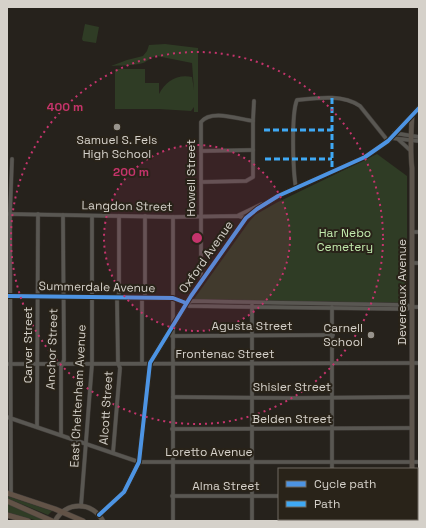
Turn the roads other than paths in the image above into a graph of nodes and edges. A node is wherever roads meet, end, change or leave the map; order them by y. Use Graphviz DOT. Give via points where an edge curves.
graph roads {
  1 [pos="254,101"];
  2 [pos="419,108"];
  3 [pos="412,116"];
  4 [pos="253,121"];
  5 [pos="396,136"];
  6 [pos="419,137"];
  7 [pos="412,138"];
  8 [pos="389,139"];
  9 [pos="419,142"];
  10 [pos="253,150"];
  11 [pos="201,151"];
  12 [pos="411,151"];
  13 [pos="12,158"];
  14 [pos="201,182"];
  15 [pos="296,188"];
  16 [pos="265,204"];
  17 [pos="9,214"];
  18 [pos="38,214"];
  19 [pos="63,215"];
  20 [pos="92,216"];
  21 [pos="119,216"];
  22 [pos="145,216"];
  23 [pos="236,216"];
  24 [pos="173,217"];
  25 [pos="201,217"];
  26 [pos="246,218"];
  27 [pos="412,232"];
  28 [pos="419,232"];
  29 [pos="412,263"];
  30 [pos="419,263"];
  31 [pos="202,279"];
  32 [pos="9,296"];
  33 [pos="38,296"];
  34 [pos="63,296"];
  35 [pos="92,297"];
  36 [pos="118,297"];
  37 [pos="143,298"];
  38 [pos="173,298"];
  39 [pos="186,303"];
  40 [pos="252,305"];
  41 [pos="332,306"];
  42 [pos="412,307"];
  43 [pos="419,307"];
  44 [pos="173,325"];
  45 [pos="333,335"];
  46 [pos="172,336"];
  47 [pos="253,336"];
  48 [pos="150,363"];
  49 [pos="253,363"];
  50 [pos="332,363"];
  51 [pos="419,363"];
  52 [pos="9,364"];
  53 [pos="38,364"];
  54 [pos="63,364"];
  55 [pos="92,364"];
  56 [pos="118,364"];
  57 [pos="142,364"];
  58 [pos="173,364"];
  59 [pos="413,364"];
  60 [pos="172,397"];
  61 [pos="253,397"];
  62 [pos="412,397"];
  63 [pos="332,398"];
  64 [pos="9,418"];
  65 [pos="37,427"];
  66 [pos="332,428"];
  67 [pos="412,428"];
  68 [pos="172,429"];
  69 [pos="253,429"];
  70 [pos="60,435"];
  71 [pos="86,444"];
  72 [pos="113,453"];
  73 [pos="9,454"];
  74 [pos="139,462"];
  75 [pos="252,462"];
  76 [pos="332,462"];
  77 [pos="412,462"];
  78 [pos="419,462"];
  79 [pos="174,463"];
  80 [pos="332,468"];
  81 [pos="412,468"];
  82 [pos="9,494"];
  83 [pos="172,496"];
  84 [pos="252,496"];
  85 [pos="278,496"];
  86 [pos="7,501"];
  87 [pos="81,506"];
  88 [pos="62,512"];
  89 [pos="7,515"];
  90 [pos="99,515"];
  91 [pos="54,520"];
  92 [pos="28,521"];
  93 [pos="83,521"];
  94 [pos="103,521"];
  95 [pos="173,521"];
  96 [pos="252,521"];
  1 -- 4 [label="street"];
  2 -- 3 [label="main road, Oxford Avenue"];
  3 -- 5 [label="main road, Oxford Avenue"];
  3 -- 7 [label="main road, Devereaux Avenue"];
  4 -- 10 [label="street"];
  4 -- 11 [label="street, Howell Street" via="211,115 203,120 201,125"];
  5 -- 7 [label="street"];
  5 -- 8 [label="main road, Oxford Avenue"];
  5 -- 12 [label="street"];
  6 -- 7 [label="street"];
  7 -- 9 [label="street"];
  7 -- 12 [label="main road, Devereaux Avenue"];
  8 -- 15 [label="main road, Oxford Avenue" via="365,157"];
  8 -- 15 [label="street" via="360,106 349,100 297,100 294,109"];
  10 -- 11 [label="street"];
  10 -- 14 [label="street" via="252,176 246,181"];
  11 -- 14 [label="street, Howell Street"];
  12 -- 27 [label="main road, Devereaux Avenue"];
  13 -- 17 [label="street"];
  14 -- 25 [label="street, Howell Street"];
  15 -- 16 [label="main road, Oxford Avenue"];
  16 -- 23 [label="street"];
  16 -- 26 [label="main road, Oxford Avenue"];
  17 -- 18 [label="street, Langdon Street"];
  17 -- 32 [label="street"];
  18 -- 19 [label="street, Langdon Street"];
  18 -- 33 [label="street, Carver Street"];
  19 -- 20 [label="street, Langdon Street"];
  19 -- 34 [label="street, Anchor Street"];
  20 -- 21 [label="street, Langdon Street"];
  20 -- 35 [label="street, East Cheltenham Avenue"];
  21 -- 22 [label="street, Langdon Street"];
  21 -- 36 [label="street, Alcott Street"];
  22 -- 24 [label="street, Langdon Street"];
  22 -- 37 [label="street"];
  23 -- 25 [label="street, Langdon Street"];
  23 -- 26 [label="street, Langdon Street"];
  24 -- 25 [label="street, Langdon Street"];
  24 -- 38 [label="street"];
  25 -- 31 [label="street, Howell Street"];
  26 -- 31 [label="main road, Oxford Avenue"];
  27 -- 28 [label="street"];
  27 -- 29 [label="main road, Devereaux Avenue"];
  29 -- 30 [label="street"];
  29 -- 42 [label="main road, Devereaux Avenue"];
  31 -- 39 [label="main road, Oxford Avenue"];
  32 -- 33 [label="main road, Summerdale Avenue"];
  32 -- 52 [label="street"];
  33 -- 34 [label="main road, Summerdale Avenue"];
  33 -- 53 [label="street, Carver Street"];
  34 -- 35 [label="main road, Summerdale Avenue"];
  34 -- 54 [label="street, Anchor Street"];
  35 -- 36 [label="main road, Summerdale Avenue"];
  35 -- 55 [label="street, East Cheltenham Avenue"];
  36 -- 37 [label="main road, Summerdale Avenue"];
  36 -- 56 [label="street, Alcott Street"];
  37 -- 38 [label="main road, Summerdale Avenue"];
  37 -- 57 [label="street"];
  38 -- 39 [label="main road, Summerdale Avenue"];
  38 -- 44 [label="street"];
  39 -- 40 [label="street, Summerdale Avenue" via="189,306"];
  39 -- 44 [label="main road, Oxford Avenue"];
  40 -- 41 [label="street, Summerdale Avenue"];
  40 -- 47 [label="street"];
  41 -- 42 [label="street, Summerdale Avenue"];
  41 -- 45 [label="street"];
  42 -- 43 [label="street, Summerdale Avenue"];
  42 -- 59 [label="main road, Devereaux Avenue"];
  44 -- 46 [label="street"];
  44 -- 48 [label="main road, Oxford Avenue"];
  45 -- 47 [label="street, Agusta Street"];
  45 -- 50 [label="street"];
  46 -- 47 [label="street, Agusta Street"];
  46 -- 58 [label="street"];
  47 -- 49 [label="street"];
  48 -- 57 [label="street, Frontenac Street"];
  48 -- 58 [label="street, Frontenac Street"];
  48 -- 74 [label="main road, Oxford Avenue"];
  49 -- 50 [label="street, Frontenac Street"];
  49 -- 58 [label="street, Frontenac Street"];
  49 -- 61 [label="street"];
  50 -- 59 [label="street, Frontenac Street"];
  50 -- 63 [label="street"];
  51 -- 59 [label="street, Frontenac Street"];
  52 -- 53 [label="street, Frontenac Street"];
  52 -- 64 [label="street"];
  53 -- 54 [label="street, Frontenac Street"];
  53 -- 65 [label="street, Carver Street"];
  54 -- 55 [label="street, Frontenac Street"];
  54 -- 70 [label="street, Anchor Street"];
  55 -- 56 [label="street, Frontenac Street"];
  55 -- 71 [label="street, East Cheltenham Avenue"];
  56 -- 57 [label="street, Frontenac Street"];
  56 -- 72 [label="street, Alcott Street" via="120,368"];
  58 -- 60 [label="street"];
  59 -- 62 [label="main road, Devereaux Avenue"];
  60 -- 61 [label="street, Shisler Street"];
  60 -- 68 [label="street"];
  61 -- 63 [label="street, Shisler Street"];
  61 -- 69 [label="street"];
  62 -- 63 [label="street, Shisler Street"];
  62 -- 67 [label="main road, Devereaux Avenue"];
  63 -- 66 [label="street"];
  64 -- 65 [label="street, Loretto Avenue"];
  64 -- 73 [label="street"];
  65 -- 70 [label="street, Loretto Avenue"];
  66 -- 67 [label="street, Belden Street"];
  66 -- 69 [label="street, Belden Street"];
  66 -- 76 [label="street"];
  67 -- 77 [label="main road, Devereaux Avenue"];
  68 -- 69 [label="street, Belden Street"];
  68 -- 79 [label="street"];
  69 -- 75 [label="street"];
  70 -- 71 [label="street, Loretto Avenue"];
  71 -- 72 [label="street, Loretto Avenue"];
  71 -- 87 [label="street, East Cheltenham Avenue"];
  72 -- 74 [label="street, Loretto Avenue"];
  73 -- 82 [label="street"];
  74 -- 79 [label="street, Loretto Avenue"];
  74 -- 90 [label="main road, Oxford Avenue" via="124,492"];
  75 -- 76 [label="street, Loretto Avenue"];
  75 -- 79 [label="street, Loretto Avenue"];
  75 -- 84 [label="street"];
  76 -- 77 [label="street, Loretto Avenue"];
  76 -- 80 [label="street"];
  77 -- 78 [label="street, Loretto Avenue"];
  77 -- 81 [label="main road, Devereaux Avenue"];
  79 -- 83 [label="street"];
  82 -- 88 [label="highway"];
  83 -- 84 [label="street, Alma Street"];
  83 -- 95 [label="street"];
  84 -- 85 [label="street, Alma Street"];
  84 -- 96 [label="street"];
  86 -- 91 [label="highway"];
  87 -- 88 [label="main road"];
  87 -- 90 [label="main road" via="94,510"];
  88 -- 91 [label="main road"];
  88 -- 93 [label="highway"];
  89 -- 92 [label="highway"];
  90 -- 94 [label="main road"];
}
